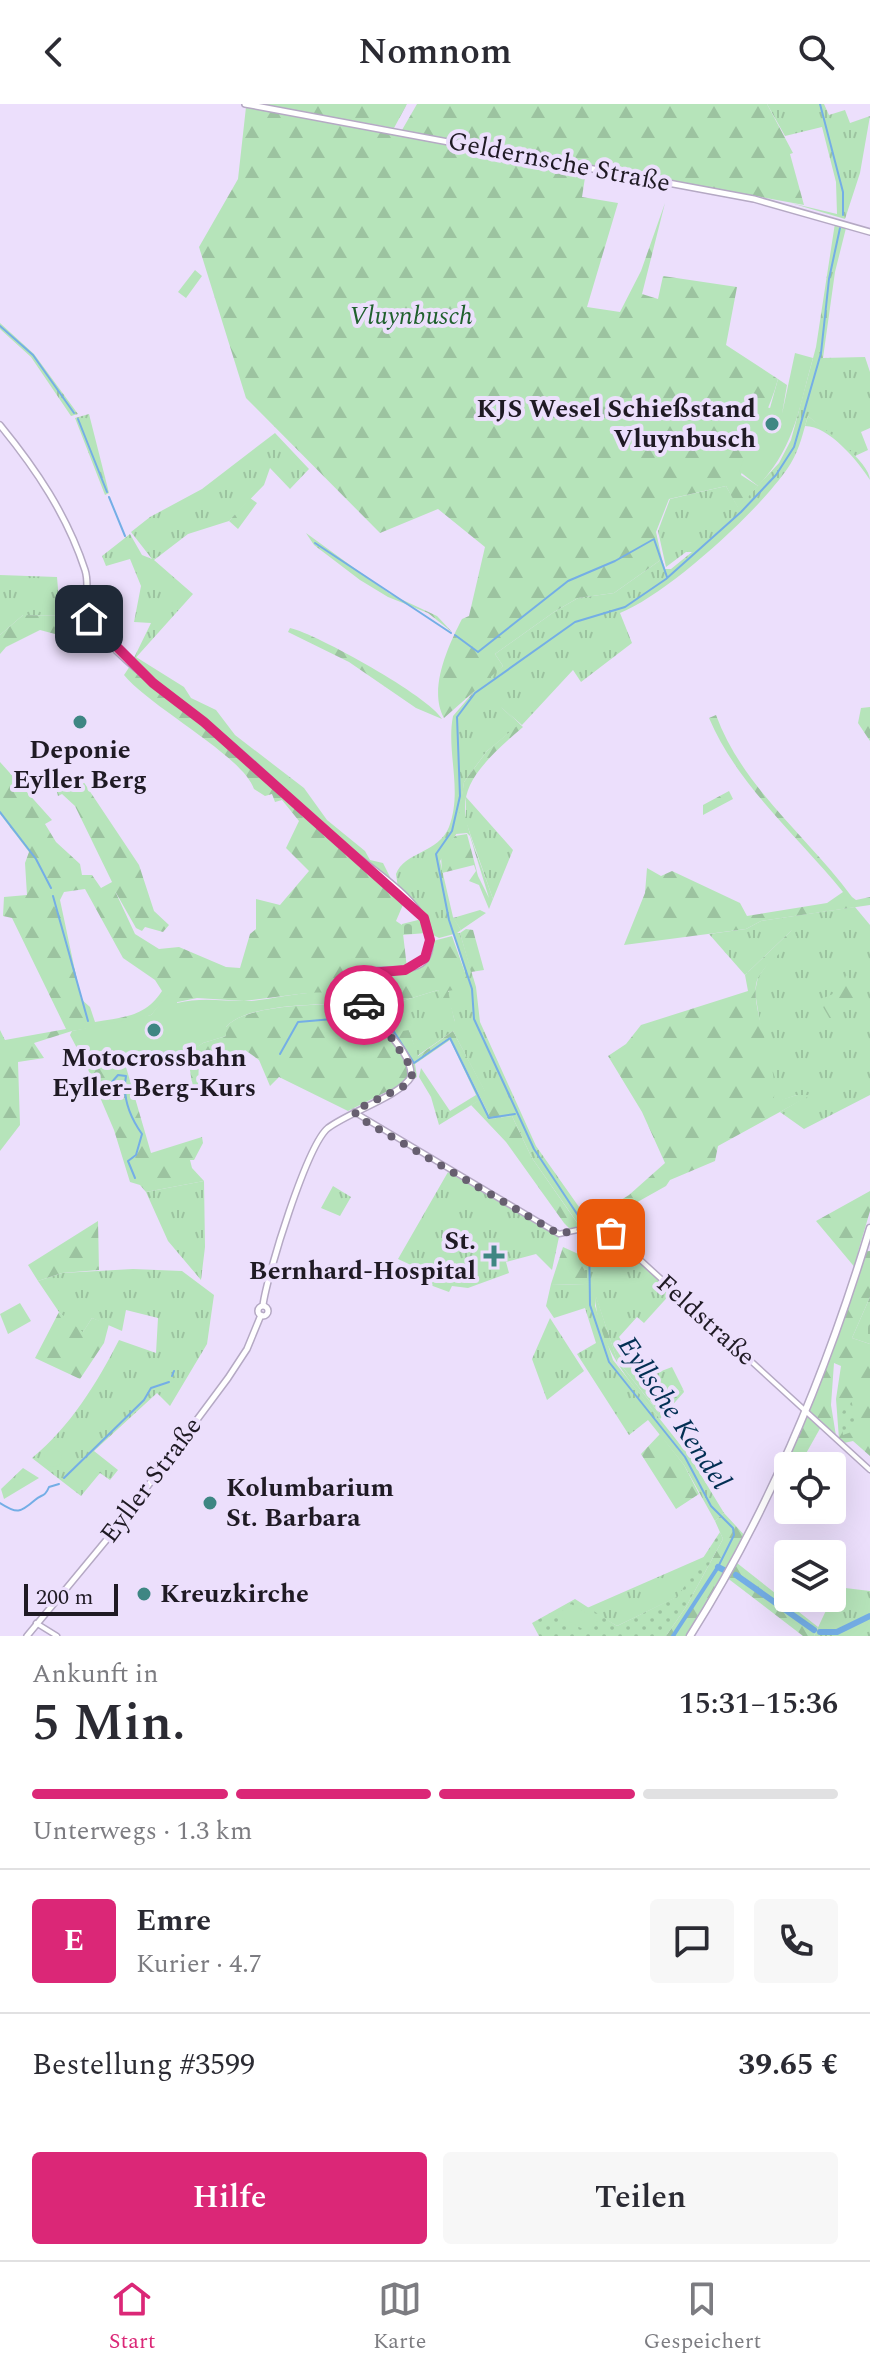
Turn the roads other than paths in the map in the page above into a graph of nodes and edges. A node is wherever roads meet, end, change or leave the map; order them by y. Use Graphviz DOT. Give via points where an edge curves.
graph roads {
  1 [pos="245,104"];
  2 [pos="870,232"];
  3 [pos="0,425"];
  4 [pos="354,1111"];
  5 [pos="870,1228"];
  6 [pos="806,1412"];
  7 [pos="870,1470"];
  8 [pos="36,1623"];
  9 [pos="27,1636"];
  10 [pos="57,1636"];
  11 [pos="690,1636"];
  1 -- 2 [label="main road, Geldernsche Straße" via="754,199"];
  3 -- 4 [label="main road" via="32,464 63,516 87,575 87,611 97,630 424,918 430,945 419,964 363,972 355,980 358,997 380,1021 412,1075 404,1086"];
  4 -- 6 [label="street, Feldstraße" via="559,1234 587,1228 611,1233"];
  4 -- 8 [label="main road, Eyller Straße" via="325,1130 311,1152 247,1349 118,1526"];
  5 -- 6 [label="main road"];
  6 -- 7 [label="street, Feldstraße"];
  6 -- 11 [label="main road" via="745,1542"];
  8 -- 9 [label="main road, Eyller Straße"];
  8 -- 10 [label="street"];
}
